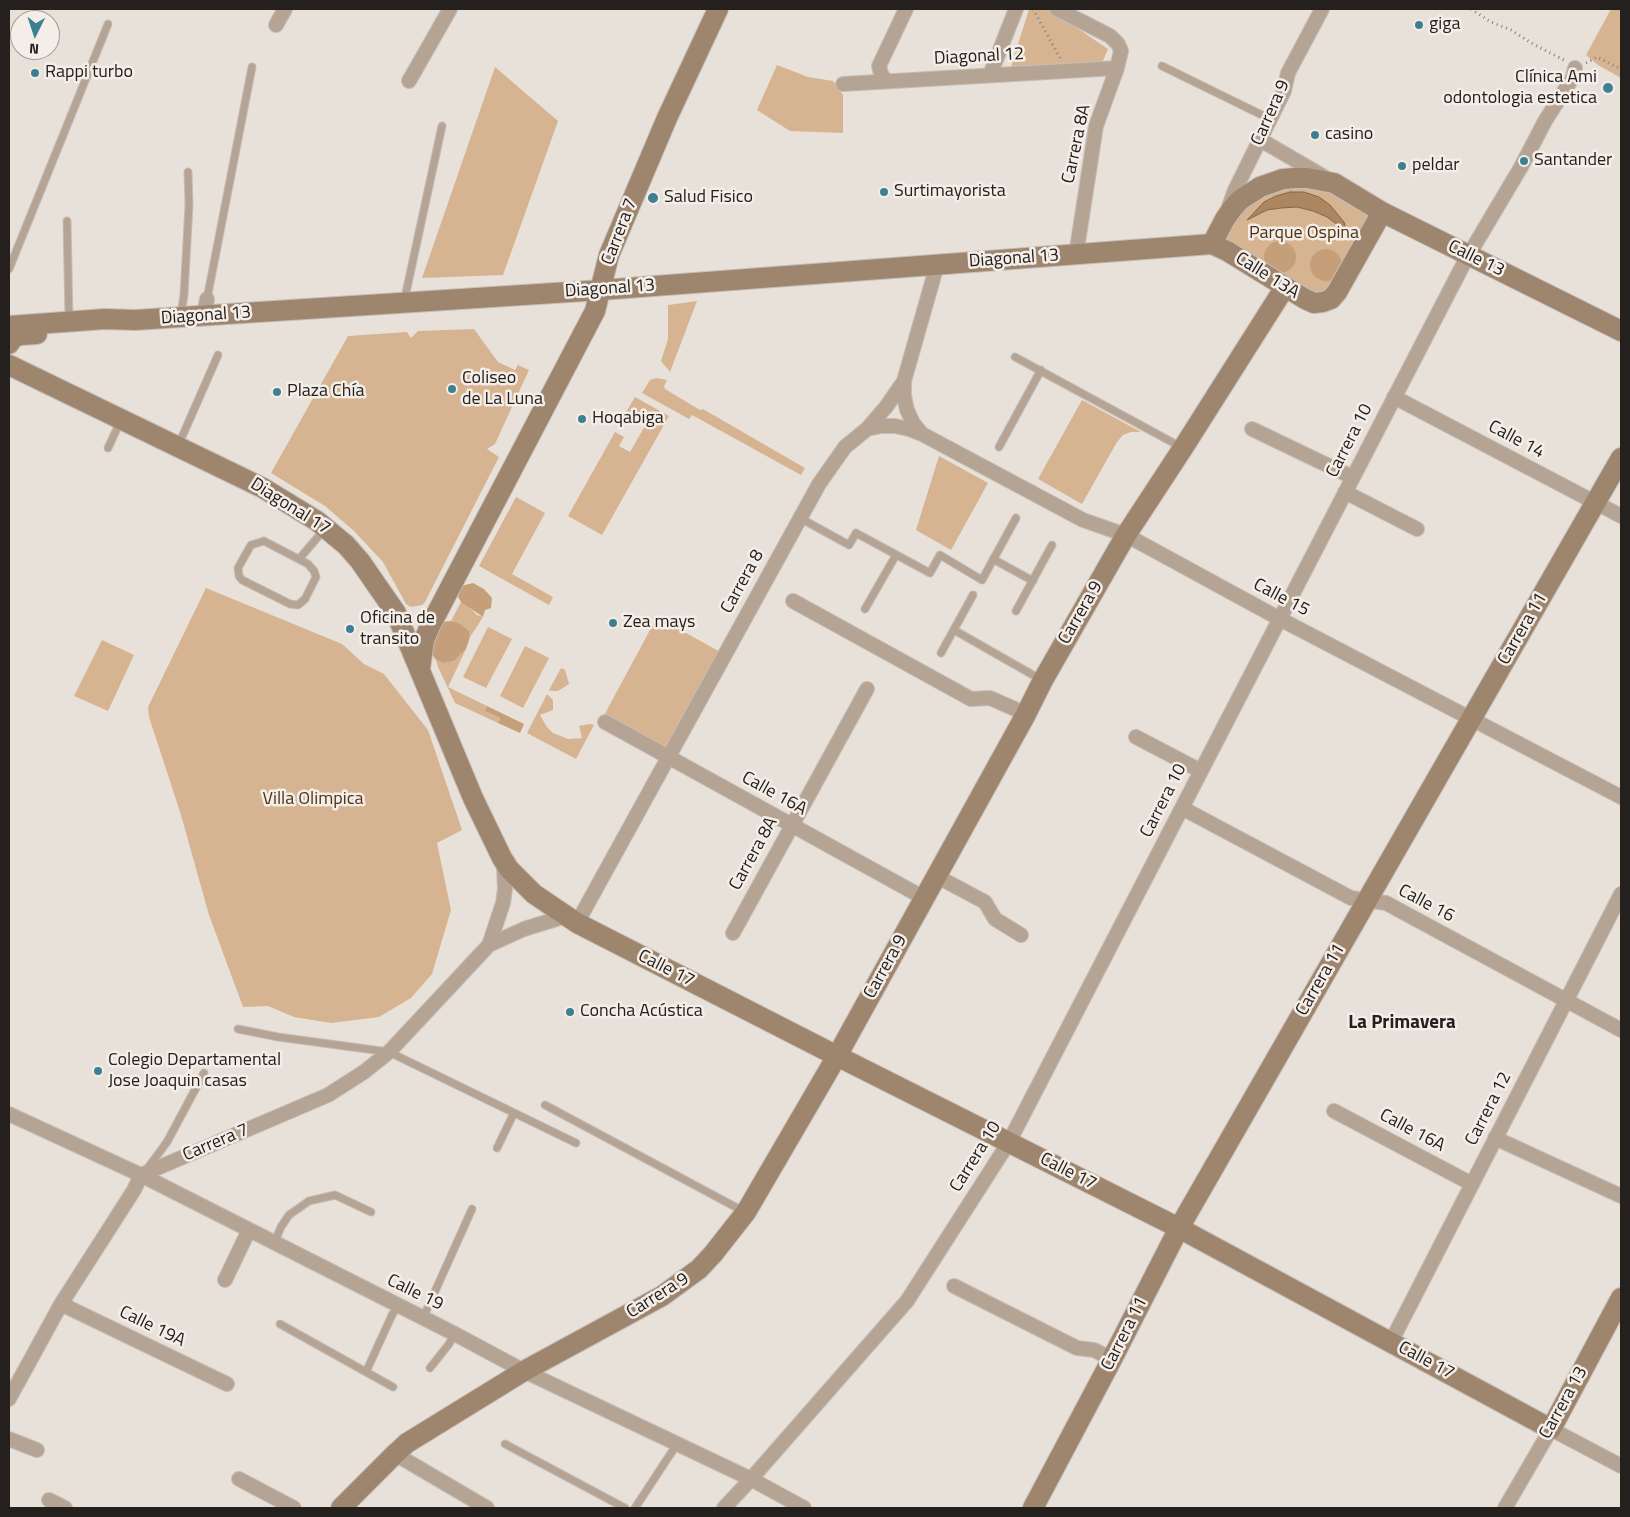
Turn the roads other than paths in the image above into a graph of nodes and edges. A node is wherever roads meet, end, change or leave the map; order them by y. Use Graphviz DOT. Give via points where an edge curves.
graph roads {
  1 [pos="285,9"];
  2 [pos="450,9"];
  3 [pos="718,9"];
  4 [pos="906,9"];
  5 [pos="1016,9"];
  6 [pos="1057,9"];
  7 [pos="1322,9"];
  8 [pos="108,24"];
  9 [pos="276,25"];
  10 [pos="1162,66"];
  11 [pos="252,67"];
  12 [pos="1117,68"];
  13 [pos="1575,68"];
  14 [pos="990,75"];
  15 [pos="409,81"];
  16 [pos="886,81"];
  17 [pos="843,84"];
  18 [pos="1270,119"];
  19 [pos="442,126"];
  20 [pos="1260,139"];
  21 [pos="188,172"];
  22 [pos="1334,183"];
  23 [pos="1382,212"];
  24 [pos="1225,219"];
  25 [pos="66,221"];
  26 [pos="1212,244"];
  27 [pos="1076,254"];
  28 [pos="1468,255"];
  29 [pos="937,265"];
  30 [pos="9,269"];
  31 [pos="1285,288"];
  32 [pos="601,290"];
  33 [pos="568,292"];
  34 [pos="403,302"];
  35 [pos="205,308"];
  36 [pos="180,317"];
  37 [pos="105,319"];
  38 [pos="69,322"];
  39 [pos="9,326"];
  40 [pos="1621,331"];
  41 [pos="9,345"];
  42 [pos="218,355"];
  43 [pos="1016,357"];
  44 [pos="9,365"];
  45 [pos="1041,370"];
  46 [pos="28,375"];
  47 [pos="904,381"];
  48 [pos="1394,397"];
  49 [pos="122,420"];
  50 [pos="866,429"];
  51 [pos="1252,429"];
  52 [pos="922,434"];
  53 [pos="178,447"];
  54 [pos="999,447"];
  55 [pos="108,448"];
  56 [pos="1183,448"];
  57 [pos="1621,458"];
  58 [pos="1352,477"];
  59 [pos="1345,492"];
  60 [pos="1595,503"];
  61 [pos="1621,516"];
  62 [pos="800,518"];
  63 [pos="1016,518"];
  64 [pos="326,528"];
  65 [pos="1417,529"];
  66 [pos="1126,534"];
  67 [pos="1052,545"];
  68 [pos="896,555"];
  69 [pos="299,559"];
  70 [pos="994,559"];
  71 [pos="1033,580"];
  72 [pos="973,595"];
  73 [pos="793,601"];
  74 [pos="865,609"];
  75 [pos="1016,611"];
  76 [pos="396,612"];
  77 [pos="1280,620"];
  78 [pos="954,630"];
  79 [pos="941,653"];
  80 [pos="420,669"];
  81 [pos="1043,680"];
  82 [pos="867,689"];
  83 [pos="1026,716"];
  84 [pos="1471,719"];
  85 [pos="605,722"];
  86 [pos="1136,737"];
  87 [pos="668,757"];
  88 [pos="1201,772"];
  89 [pos="1621,796"];
  90 [pos="1182,808"];
  91 [pos="792,825"];
  92 [pos="511,873"];
  93 [pos="936,876"];
  94 [pos="1621,894"];
  95 [pos="924,898"];
  96 [pos="1368,899"];
  97 [pos="572,920"];
  98 [pos="732,933"];
  99 [pos="1021,935"];
  100 [pos="489,945"];
  101 [pos="1566,1002"];
  102 [pos="238,1029"];
  103 [pos="1621,1030"];
  104 [pos="389,1052"];
  105 [pos="837,1056"];
  106 [pos="204,1073"];
  107 [pos="545,1105"];
  108 [pos="1334,1111"];
  109 [pos="514,1113"];
  110 [pos="9,1114"];
  111 [pos="1496,1138"];
  112 [pos="1009,1142"];
  113 [pos="576,1143"];
  114 [pos="497,1148"];
  115 [pos="141,1175"];
  116 [pos="1472,1184"];
  117 [pos="1621,1196"];
  118 [pos="472,1209"];
  119 [pos="371,1212"];
  120 [pos="746,1212"];
  121 [pos="1179,1228"];
  122 [pos="249,1230"];
  123 [pos="274,1243"];
  124 [pos="225,1280"];
  125 [pos="954,1286"];
  126 [pos="1621,1298"];
  127 [pos="61,1304"];
  128 [pos="398,1306"];
  129 [pos="423,1318"];
  130 [pos="280,1324"];
  131 [pos="455,1334"];
  132 [pos="1391,1342"];
  133 [pos="1112,1359"];
  134 [pos="430,1368"];
  135 [pos="524,1371"];
  136 [pos="366,1372"];
  137 [pos="227,1384"];
  138 [pos="393,1387"];
  139 [pos="9,1399"];
  140 [pos="1551,1429"];
  141 [pos="9,1439"];
  142 [pos="505,1444"];
  143 [pos="677,1444"];
  144 [pos="37,1450"];
  145 [pos="395,1454"];
  146 [pos="1621,1466"];
  147 [pos="239,1480"];
  148 [pos="751,1480"];
  149 [pos="49,1500"];
  150 [pos="65,1508"];
  151 [pos="294,1508"];
  152 [pos="341,1508"];
  153 [pos="487,1508"];
  154 [pos="625,1508"];
  155 [pos="635,1508"];
  156 [pos="724,1508"];
  157 [pos="804,1508"];
  158 [pos="1033,1508"];
  159 [pos="1505,1508"];
  1 -- 9 [label="street"];
  2 -- 15 [label="street"];
  3 -- 32 [label="main road, Carrera 7" via="609,255"];
  4 -- 16 [label="street" via="879,66"];
  5 -- 14 [label="street"];
  6 -- 12 [label="street, Carrera 8A" via="1110,36 1122,51"];
  7 -- 18 [label="street, Carrera 9" via="1288,73 1284,91"];
  8 -- 30 [label="lane"];
  10 -- 18 [label="lane"];
  11 -- 35 [label="lane"];
  12 -- 14 [label="street, Diagonal 12"];
  12 -- 27 [label="street, Carrera 8A" via="1096,126"];
  13 -- 28 [label="street, Carrera 10" via="1522,167"];
  14 -- 16 [label="street, Diagonal 12"];
  16 -- 17 [label="street, Diagonal 12"];
  18 -- 20 [label="street, Carrera 9"];
  19 -- 34 [label="lane"];
  20 -- 22 [label="street, Calle 13"];
  20 -- 24 [label="street, Carrera 9"];
  21 -- 36 [label="lane" via="184,295"];
  22 -- 23 [label="main road, Calle 13"];
  22 -- 24 [label="main road, Calle 13" via="1307,178 1271,182 1250,193"];
  23 -- 28 [label="main road, Calle 13"];
  23 -- 31 [label="main road, Calle 13A" via="1331,299 1314,303"];
  24 -- 26 [label="main road, Calle 13"];
  25 -- 38 [label="lane"];
  26 -- 27 [label="main road, Diagonal 13"];
  26 -- 31 [label="main road, Calle 13A"];
  27 -- 29 [label="main road, Diagonal 13"];
  28 -- 40 [label="main road, Calle 13"];
  28 -- 48 [label="street, Carrera 10"];
  29 -- 32 [label="main road, Diagonal 13"];
  29 -- 47 [label="street, Carrera 8"];
  31 -- 56 [label="main road, Carrera 9"];
  32 -- 33 [label="main road, Diagonal 13"];
  32 -- 80 [label="main road, Carrera 7" via="591,320 430,626 424,640"];
  33 -- 34 [label="main road, Diagonal 13"];
  33 -- 76 [label="main road" via="583,296 587,302 584,316 430,608 415,620 403,618"];
  34 -- 35 [label="main road, Diagonal 13"];
  35 -- 36 [label="main road, Diagonal 13"];
  36 -- 37 [label="main road, Diagonal 13"];
  37 -- 38 [label="main road, Diagonal 13"];
  37 -- 41 [label="main road" via="91,330 21,335 13,338"];
  38 -- 39 [label="main road, Diagonal 13"];
  41 -- 46 [label="main road" via="9,351 26,366"];
  42 -- 53 [label="lane"];
  43 -- 45 [label="lane"];
  44 -- 46 [label="main road"];
  45 -- 54 [label="lane"];
  45 -- 56 [label="lane"];
  46 -- 49 [label="main road, Diagonal 17"];
  47 -- 50 [label="street, Carrera 8"];
  47 -- 52 [label="street, Calle 15" via="907,410"];
  48 -- 58 [label="street, Carrera 10"];
  48 -- 60 [label="street, Calle 14"];
  49 -- 53 [label="main road, Diagonal 17"];
  49 -- 55 [label="lane"];
  50 -- 52 [label="street, Calle 15" via="895,426"];
  50 -- 62 [label="street, Carrera 8" via="830,466"];
  51 -- 58 [label="street"];
  52 -- 66 [label="street, Calle 15" via="1083,520"];
  53 -- 64 [label="main road, Diagonal 17" via="263,488"];
  56 -- 66 [label="main road, Carrera 9"];
  57 -- 60 [label="main road, Carrera 11"];
  58 -- 59 [label="street, Carrera 10"];
  59 -- 65 [label="street"];
  59 -- 77 [label="street, Carrera 10"];
  60 -- 61 [label="street, Calle 14"];
  60 -- 84 [label="main road, Carrera 11"];
  62 -- 68 [label="lane" via="849,545 856,533"];
  62 -- 87 [label="street, Carrera 8"];
  63 -- 70 [label="lane"];
  64 -- 69 [label="lane"];
  64 -- 76 [label="main road, Diagonal 17" via="360,561"];
  66 -- 77 [label="street, Calle 15"];
  66 -- 81 [label="main road, Carrera 9"];
  67 -- 71 [label="lane"];
  68 -- 70 [label="lane" via="930,573 940,556 982,580"];
  68 -- 74 [label="lane"];
  69 -- 69 [label="lane" via="264,541 251,545 238,568 239,576 290,604 298,605 305,599 316,577 314,570"];
  70 -- 71 [label="lane"];
  71 -- 75 [label="lane"];
  72 -- 78 [label="lane"];
  73 -- 83 [label="street" via="971,699 990,698"];
  76 -- 80 [label="main road, Diagonal 17"];
  77 -- 84 [label="street, Calle 15"];
  77 -- 88 [label="street, Carrera 10"];
  78 -- 79 [label="lane"];
  78 -- 81 [label="lane"];
  80 -- 92 [label="main road, Diagonal 17" via="473,798"];
  81 -- 83 [label="main road, Carrera 9"];
  82 -- 91 [label="street, Carrera 8A"];
  83 -- 93 [label="main road, Carrera 9"];
  84 -- 89 [label="street, Calle 15"];
  84 -- 96 [label="main road, Carrera 11"];
  85 -- 87 [label="street, Calle 16A"];
  86 -- 88 [label="street"];
  87 -- 91 [label="street, Calle 16A"];
  87 -- 97 [label="street, Carrera 8"];
  88 -- 90 [label="street, Carrera 10"];
  90 -- 96 [label="street, Calle 16" via="1351,898"];
  90 -- 112 [label="street, Carrera 10"];
  91 -- 95 [label="street, Calle 16A"];
  91 -- 98 [label="street, Carrera 8A"];
  92 -- 97 [label="main road, Calle 17" via="534,894"];
  92 -- 100 [label="street, Carrera 7"];
  93 -- 95 [label="main road, Carrera 9"];
  93 -- 99 [label="street" via="985,902 994,918"];
  94 -- 101 [label="street, Carrera 12"];
  95 -- 105 [label="main road, Carrera 9"];
  96 -- 101 [label="street, Calle 16" via="1386,903"];
  96 -- 121 [label="main road, Carrera 11"];
  97 -- 100 [label="street, Carrera 7" via="524,929"];
  97 -- 105 [label="main road, Calle 17"];
  100 -- 104 [label="street, Carrera 7"];
  101 -- 103 [label="street, Calle 16"];
  101 -- 111 [label="street, Carrera 12"];
  102 -- 104 [label="lane"];
  104 -- 109 [label="lane"];
  104 -- 115 [label="street, Carrera 7" via="328,1094"];
  105 -- 112 [label="main road, Calle 17"];
  105 -- 120 [label="main road, Carrera 9"];
  106 -- 115 [label="lane" via="167,1142"];
  107 -- 120 [label="lane"];
  108 -- 116 [label="street, Calle 16A"];
  109 -- 113 [label="lane"];
  109 -- 114 [label="lane"];
  110 -- 115 [label="street, Calle 19"];
  111 -- 116 [label="street, Carrera 12"];
  111 -- 117 [label="street"];
  112 -- 121 [label="main road, Calle 17"];
  112 -- 148 [label="street, Carrera 10" via="907,1301"];
  115 -- 122 [label="street, Calle 19"];
  115 -- 127 [label="street"];
  116 -- 132 [label="street, Carrera 12"];
  118 -- 129 [label="lane"];
  119 -- 123 [label="lane" via="335,1195 309,1201 290,1216"];
  120 -- 135 [label="main road, Carrera 9" via="713,1254 683,1282"];
  121 -- 132 [label="main road, Calle 17"];
  121 -- 133 [label="main road, Carrera 11"];
  122 -- 123 [label="street, Calle 19"];
  122 -- 124 [label="street"];
  123 -- 128 [label="street, Calle 19"];
  125 -- 133 [label="street" via="1077,1348 1094,1350"];
  126 -- 140 [label="main road, Carrera 13"];
  127 -- 137 [label="street, Calle 19A"];
  127 -- 139 [label="street"];
  128 -- 129 [label="street, Calle 19"];
  128 -- 136 [label="lane"];
  129 -- 131 [label="street, Calle 19"];
  130 -- 136 [label="lane"];
  131 -- 134 [label="lane"];
  131 -- 135 [label="street, Calle 19"];
  132 -- 140 [label="main road, Calle 17"];
  133 -- 158 [label="main road, Carrera 11"];
  135 -- 143 [label="street, Calle 19"];
  135 -- 145 [label="main road, Carrera 9"];
  136 -- 138 [label="lane"];
  140 -- 146 [label="street, Calle 17"];
  140 -- 159 [label="street, Carrera 13"];
  141 -- 144 [label="street"];
  142 -- 154 [label="lane"];
  143 -- 148 [label="street, Calle 19"];
  143 -- 155 [label="lane"];
  145 -- 152 [label="main road, Carrera 9"];
  145 -- 153 [label="street"];
  147 -- 151 [label="street"];
  148 -- 156 [label="street, Carrera 10"];
  148 -- 157 [label="street, Calle 19"];
  149 -- 150 [label="street"];
}
